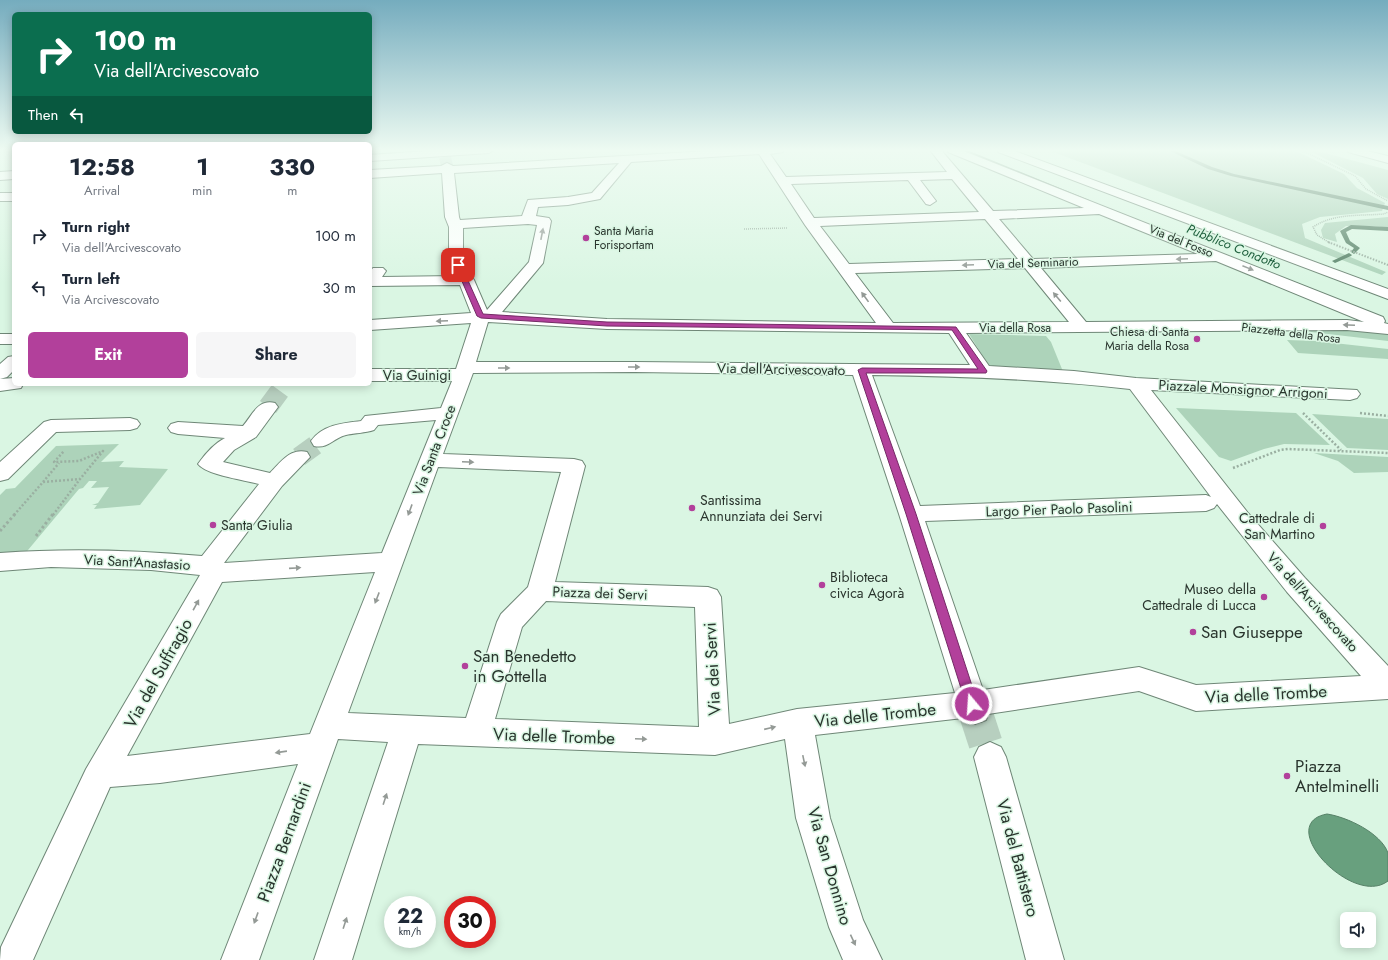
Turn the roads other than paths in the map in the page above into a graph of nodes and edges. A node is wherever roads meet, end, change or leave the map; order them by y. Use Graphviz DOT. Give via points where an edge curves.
graph roads {
  1 [pos="450,195"];
  2 [pos="597,195"];
  3 [pos="792,195"];
  4 [pos="925,195"];
  5 [pos="972,195"];
  6 [pos="1065,195"];
  7 [pos="1122,195"];
  8 [pos="0,197"];
  9 [pos="12,197"];
  10 [pos="930,201"];
  11 [pos="1104,210"];
  12 [pos="988,214"];
  13 [pos="528,220"];
  14 [pos="454,224"];
  15 [pos="812,224"];
  16 [pos="1221,258"];
  17 [pos="1029,264"];
  18 [pos="845,269"];
  19 [pos="378,271"];
  20 [pos="372,280"];
  21 [pos="466,280"];
  22 [pos="372,282"];
  23 [pos="1388,294"];
  24 [pos="485,316"];
  25 [pos="372,325"];
  26 [pos="1388,325"];
  27 [pos="1231,326"];
  28 [pos="1082,327"];
  29 [pos="888,328"];
  30 [pos="954,328"];
  31 [pos="1388,329"];
  32 [pos="0,339"];
  33 [pos="12,339"];
  34 [pos="1388,343"];
  35 [pos="12,362"];
  36 [pos="862,370"];
  37 [pos="464,371"];
  38 [pos="983,371"];
  39 [pos="0,373"];
  40 [pos="372,375"];
  41 [pos="12,384"];
  42 [pos="1136,384"];
  43 [pos="0,385"];
  44 [pos="1350,394"];
  45 [pos="268,407"];
  46 [pos="448,414"];
  47 [pos="130,424"];
  48 [pos="178,428"];
  49 [pos="249,433"];
  50 [pos="321,441"];
  51 [pos="299,457"];
  52 [pos="429,460"];
  53 [pos="0,474"];
  54 [pos="274,481"];
  55 [pos="1206,503"];
  56 [pos="911,514"];
  57 [pos="0,562"];
  58 [pos="391,562"];
  59 [pos="210,570"];
  60 [pos="540,591"];
  61 [pos="708,597"];
  62 [pos="1388,686"];
  63 [pos="974,708"];
  64 [pos="796,722"];
  65 [pos="407,730"];
  66 [pos="476,733"];
  67 [pos="324,736"];
  68 [pos="715,740"];
  69 [pos="990,757"];
  70 [pos="102,773"];
  71 [pos="14,960"];
  72 [pos="240,960"];
  73 [pos="333,960"];
  74 [pos="863,960"];
  75 [pos="1045,960"];
  1 -- 14 [label="street"];
  2 -- 13 [label="street" via="568,201 533,203"];
  3 -- 15 [label="street"];
  4 -- 10 [label="street"];
  5 -- 12 [label="street"];
  6 -- 11 [label="street, Via del Fosso"];
  7 -- 23 [label="street"];
  8 -- 9 [label="street"];
  11 -- 12 [label="street"];
  11 -- 16 [label="street, Via del Fosso"];
  12 -- 15 [label="street"];
  12 -- 17 [label="street"];
  13 -- 14 [label="street"];
  24 -- 13 [label="street, one-way" via="536,263 544,221"];
  14 -- 21 [label="street" via="456,262"];
  15 -- 18 [label="street"];
  16 -- 17 [label="street, Via del Seminario, one-way"];
  16 -- 26 [label="street, Via del Fosso, one-way"];
  17 -- 18 [label="street, Via del Seminario, one-way"];
  28 -- 17 [label="street, one-way"];
  29 -- 18 [label="street, one-way"];
  19 -- 20 [label="street"];
  21 -- 22 [label="street"];
  21 -- 24 [label="street"];
  24 -- 25 [label="street, Via della Rosa, one-way"];
  24 -- 29 [label="street, Via della Rosa" via="607,324"];
  24 -- 37 [label="street, Via Santa Croce"];
  27 -- 28 [label="street, Via della Rosa"];
  31 -- 27 [label="street, Piazzetta della Rosa, one-way" via="1346,325"];
  27 -- 34 [label="street, Piazzetta della Rosa"];
  28 -- 30 [label="street, Via della Rosa"];
  29 -- 30 [label="street, Via della Rosa"];
  30 -- 38 [label="street"];
  32 -- 33 [label="street"];
  35 -- 39 [label="street"];
  37 -- 36 [label="street, Via dell'Arcivescovato, one-way" via="635,367"];
  36 -- 38 [label="street, Via dell'Arcivescovato"];
  36 -- 56 [label="street"];
  37 -- 40 [label="street, Via Guinigi"];
  37 -- 46 [label="street, Via Santa Croce"];
  38 -- 42 [label="street, Via dell'Arcivescovato"];
  41 -- 43 [label="street"];
  42 -- 44 [label="street, Piazzale Monsignor Arrigoni"];
  42 -- 62 [label="street, Via dell'Arcivescovato" via="1221,496 1296,585"];
  45 -- 49 [label="street"];
  46 -- 50 [label="street" via="372,420 367,426 338,430"];
  46 -- 52 [label="street, Via Santa Croce"];
  47 -- 53 [label="street" via="51,426"];
  48 -- 49 [label="street"];
  49 -- 54 [label="street" via="227,445 209,464"];
  51 -- 54 [label="street, Via del Suffragio"];
  52 -- 58 [label="street, Via Santa Croce, one-way"];
  52 -- 60 [label="street, Piazza dei Servi, one-way" via="574,466"];
  54 -- 59 [label="street, Via del Suffragio" via="210,564"];
  55 -- 56 [label="street, Largo Pier Paolo Pasolini"];
  56 -- 63 [label="street"];
  57 -- 59 [label="street, Via Sant'Anastasio" via="51,558 151,561"];
  59 -- 58 [label="street, Via Sant'Anastasio, one-way"];
  58 -- 67 [label="street, Via Santa Croce, one-way"];
  70 -- 59 [label="street, Via del Suffragio, one-way"];
  60 -- 61 [label="street, Piazza dei Servi"];
  60 -- 66 [label="street" via="510,622"];
  61 -- 68 [label="street, Via dei Servi"];
  62 -- 63 [label="street, Via delle Trombe" via="1196,698 1139,679"];
  63 -- 64 [label="street, Via delle Trombe"];
  68 -- 64 [label="street, Via delle Trombe, one-way"];
  64 -- 74 [label="street, Via San Donnino, one-way" via="813,818 847,927"];
  65 -- 66 [label="street, Via delle Trombe"];
  65 -- 67 [label="street, Via delle Trombe"];
  73 -- 65 [label="street, one-way"];
  66 -- 68 [label="street, Via delle Trombe, one-way"];
  67 -- 70 [label="street, one-way" via="160,768"];
  67 -- 72 [label="street, Piazza Bernardini, one-way"];
  69 -- 75 [label="street, Via del Battistero"];
  70 -- 71 [label="street, Via del Suffragio"];
}
